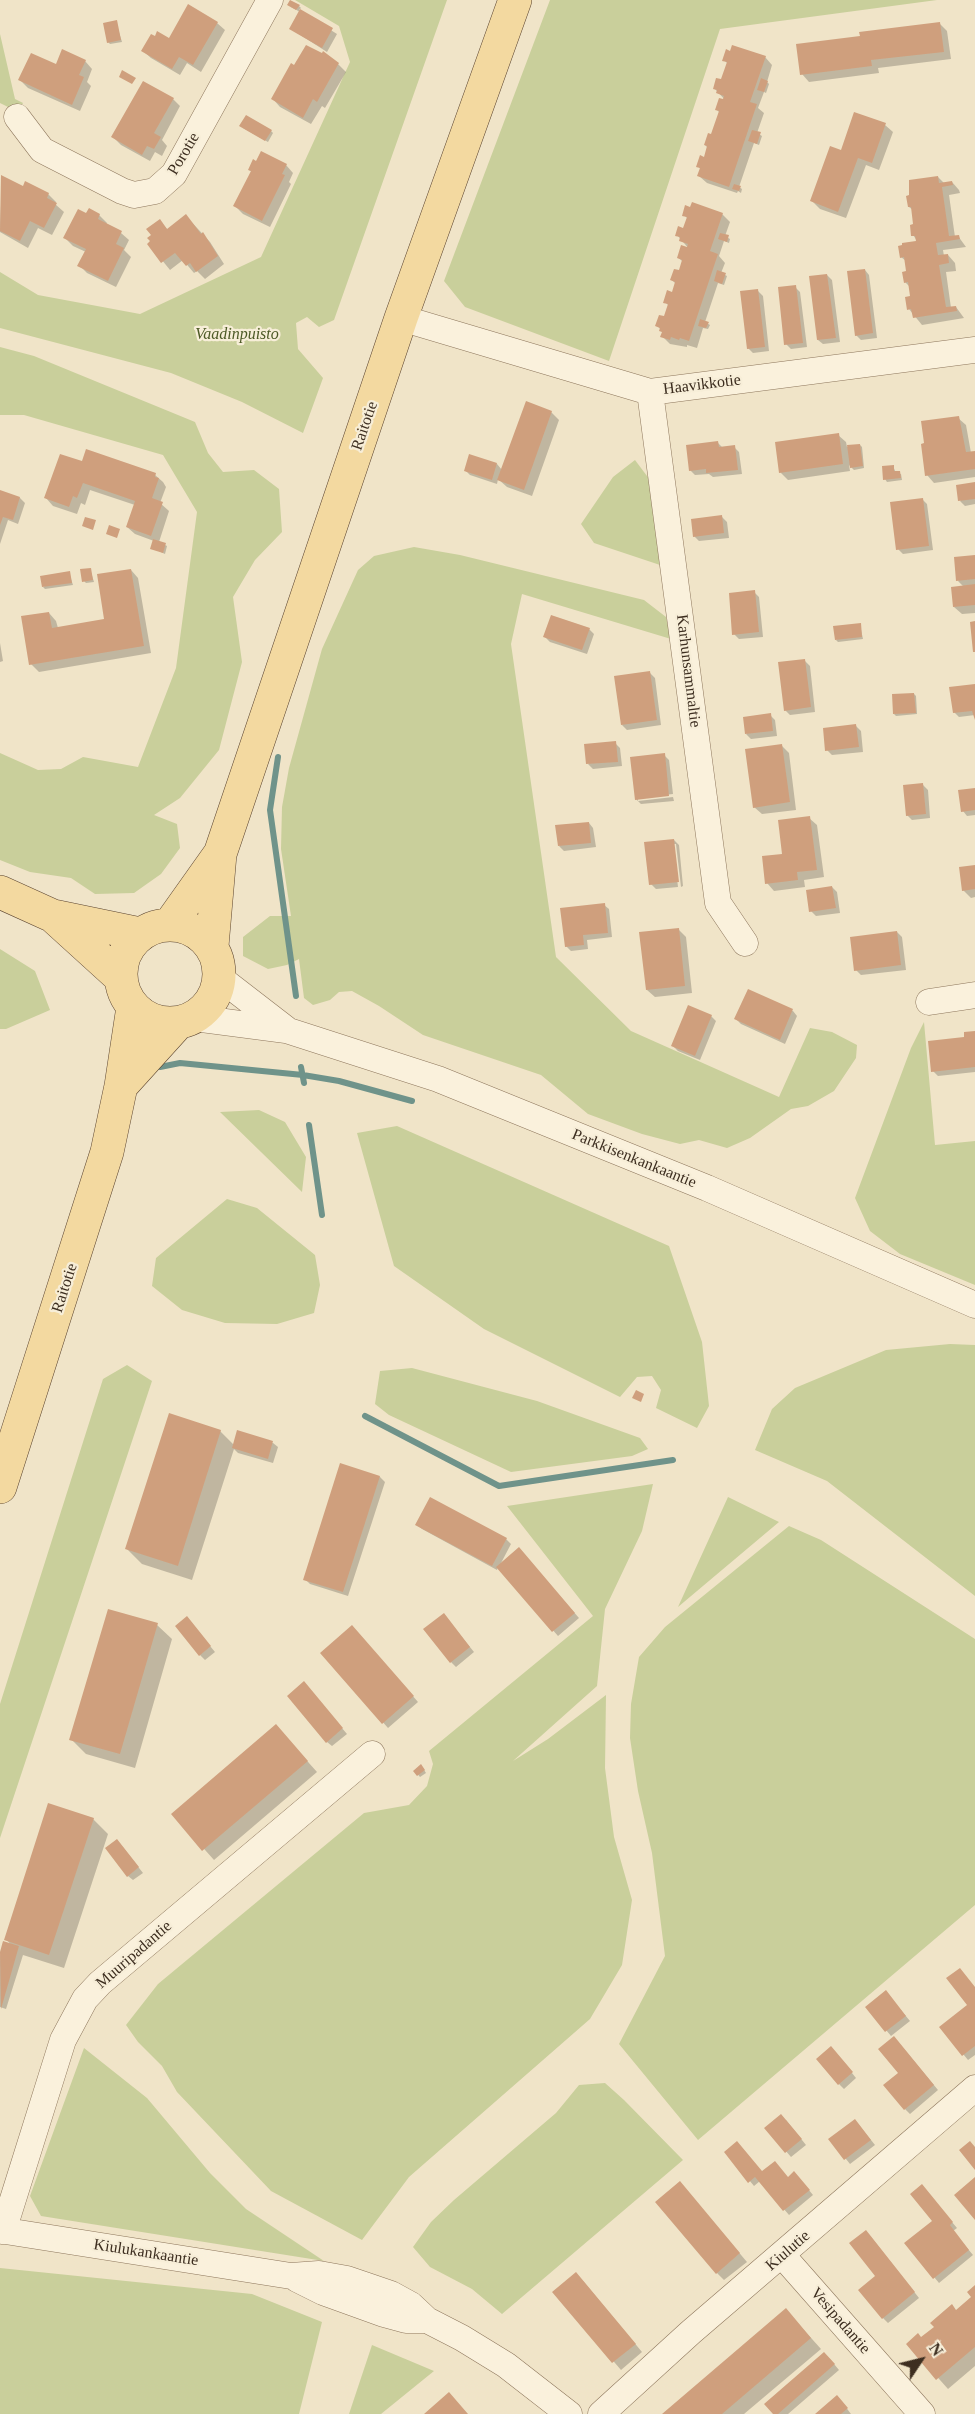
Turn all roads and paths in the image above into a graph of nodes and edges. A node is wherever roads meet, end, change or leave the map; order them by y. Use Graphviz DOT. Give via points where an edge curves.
graph roads {
  1 [pos="270,0"];
  2 [pos="515,0"];
  3 [pos="17,117"];
  4 [pos="401,318"];
  5 [pos="975,350"];
  6 [pos="650,392"];
  7 [pos="220,854"];
  8 [pos="0,892"];
  9 [pos="53,916"];
  10 [pos="171,924"];
  11 [pos="140,934"];
  12 [pos="745,943"];
  13 [pos="212,946"];
  14 [pos="120,977"];
  15 [pos="220,978"];
  16 [pos="975,995"];
  17 [pos="930,1002"];
  18 [pos="133,1007"];
  19 [pos="186,1020"];
  20 [pos="286,1030"];
  21 [pos="121,1086"];
  22 [pos="975,1305"];
  23 [pos="0,1487"];
  24 [pos="372,1754"];
  25 [pos="975,2088"];
  26 [pos="1,2230"];
  27 [pos="782,2256"];
  28 [pos="569,2414"];
  29 [pos="601,2414"];
  30 [pos="922,2414"];
  1 -- 3 [label="street, Porotie" via="174,174 155,190 134,195 122,191 42,150"];
  2 -- 4 [label="main road, Raitotie"];
  4 -- 6 [label="street, Haavikkotie"];
  4 -- 7 [label="main road, Raitotie"];
  5 -- 6 [label="street, Haavikkotie"];
  6 -- 12 [label="street, Karhunsammaltie" via="718,903"];
  7 -- 10 [label="main road, Raitotie"];
  7 -- 13 [label="main road, Raitotie"];
  8 -- 9 [label="main road"];
  9 -- 11 [label="main road"];
  9 -- 14 [label="main road"];
  10 -- 11 [label="main road" via="154,926"];
  10 -- 13 [label="main road" via="201,934"];
  11 -- 14 [label="main road" via="125,953"];
  13 -- 15 [label="main road" via="219,961"];
  14 -- 18 [label="main road"];
  15 -- 19 [label="main road" via="207,1008"];
  15 -- 20 [label="street, Parkkisenkankaantie"];
  16 -- 17 [label="street"];
  18 -- 19 [label="main road" via="161,1023"];
  18 -- 21 [label="main road, Raitotie"];
  19 -- 20 [label="street, Parkkisenkankaantie"];
  19 -- 21 [label="main road"];
  20 -- 22 [label="street, Parkkisenkankaantie" via="438,1079 707,1188"];
  21 -- 23 [label="main road, Raitotie" via="107,1152"];
  24 -- 26 [label="street, Muuripadantie" via="85,1999 63,2040"];
  25 -- 27 [label="street, Kiulutie"];
  26 -- 28 [label="street, Kiulukankaantie" via="291,2276 319,2274 347,2279 411,2305 427,2320 506,2365"];
  27 -- 29 [label="street, Kiulutie"];
  27 -- 30 [label="street, Vesipadantie"];
}
